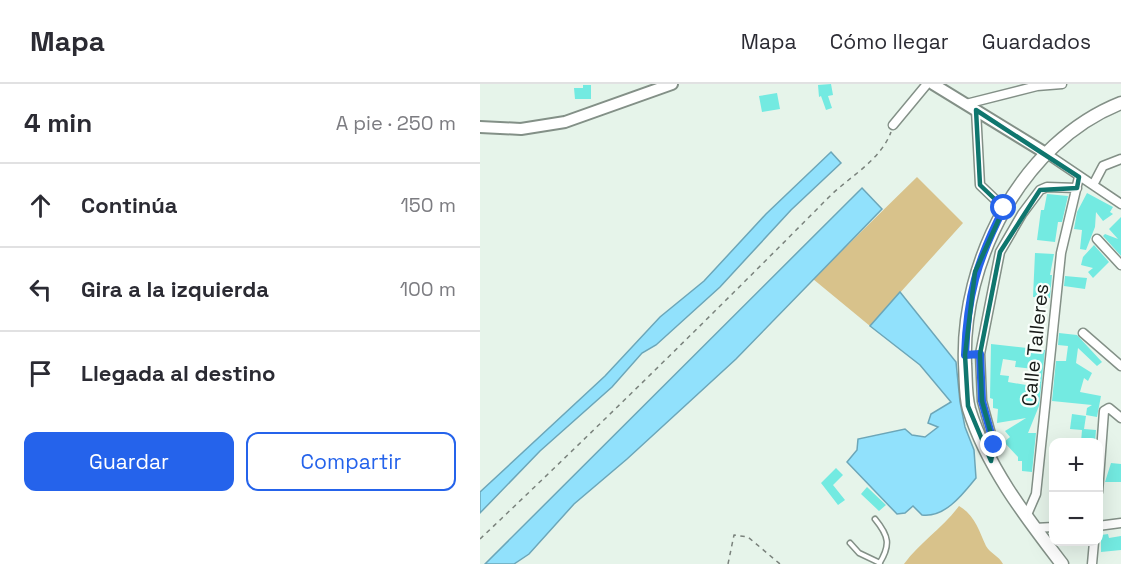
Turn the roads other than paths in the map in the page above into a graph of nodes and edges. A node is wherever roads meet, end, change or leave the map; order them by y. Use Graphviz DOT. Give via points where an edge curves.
graph roads {
  1 [pos="672,84"];
  2 [pos="927,84"];
  3 [pos="933,84"];
  4 [pos="1062,84"];
  5 [pos="1121,103"];
  6 [pos="971,107"];
  7 [pos="893,126"];
  8 [pos="480,127"];
  9 [pos="1047,154"];
  10 [pos="1121,159"];
  11 [pos="1079,177"];
  12 [pos="1093,185"];
  13 [pos="1077,188"];
  14 [pos="1121,204"];
  15 [pos="1004,208"];
  16 [pos="1097,239"];
  17 [pos="1121,265"];
  18 [pos="1083,333"];
  19 [pos="980,354"];
  20 [pos="965,355"];
  21 [pos="1121,366"];
  22 [pos="1121,418"];
  23 [pos="1103,440"];
  24 [pos="991,461"];
  25 [pos="1026,517"];
  26 [pos="875,519"];
  27 [pos="1121,523"];
  28 [pos="1103,525"];
  29 [pos="1049,527"];
  30 [pos="1034,528"];
  31 [pos="850,543"];
  32 [pos="1094,546"];
  33 [pos="880,564"];
  34 [pos="1062,564"];
  35 [pos="1092,564"];
  1 -- 8 [label="main road" via="565,122 521,129"];
  2 -- 7 [label="street"];
  3 -- 6 [label="main road"];
  4 -- 6 [label="street" via="1037,86"];
  5 -- 9 [label="main road" via="1070,131"];
  6 -- 9 [label="main road"];
  6 -- 15 [label="street" via="980,185"];
  9 -- 11 [label="street"];
  9 -- 15 [label="main road"];
  10 -- 12 [label="street" via="1103,166"];
  11 -- 12 [label="street"];
  11 -- 13 [label="street, Calle Talleres"];
  12 -- 14 [label="street"];
  13 -- 19 [label="street" via="1040,190 1003,245"];
  13 -- 25 [label="street, Calle Talleres" via="1061,253 1036,494"];
  15 -- 20 [label="main road" via="975,272 966,318"];
  16 -- 17 [label="street"];
  18 -- 21 [label="street"];
  19 -- 20 [label="street"];
  19 -- 24 [label="street" via="982,401 994,445"];
  20 -- 24 [label="main road" via="968,406"];
  22 -- 23 [label="street" via="1106,408"];
  24 -- 25 [label="main road"];
  25 -- 30 [label="main road"];
  26 -- 33 [label="lane" via="887,533 889,544"];
  27 -- 28 [label="street"];
  29 -- 30 [label="street"];
  30 -- 34 [label="main road"];
  31 -- 33 [label="lane" via="859,553"];
  32 -- 35 [label="street"];
}
